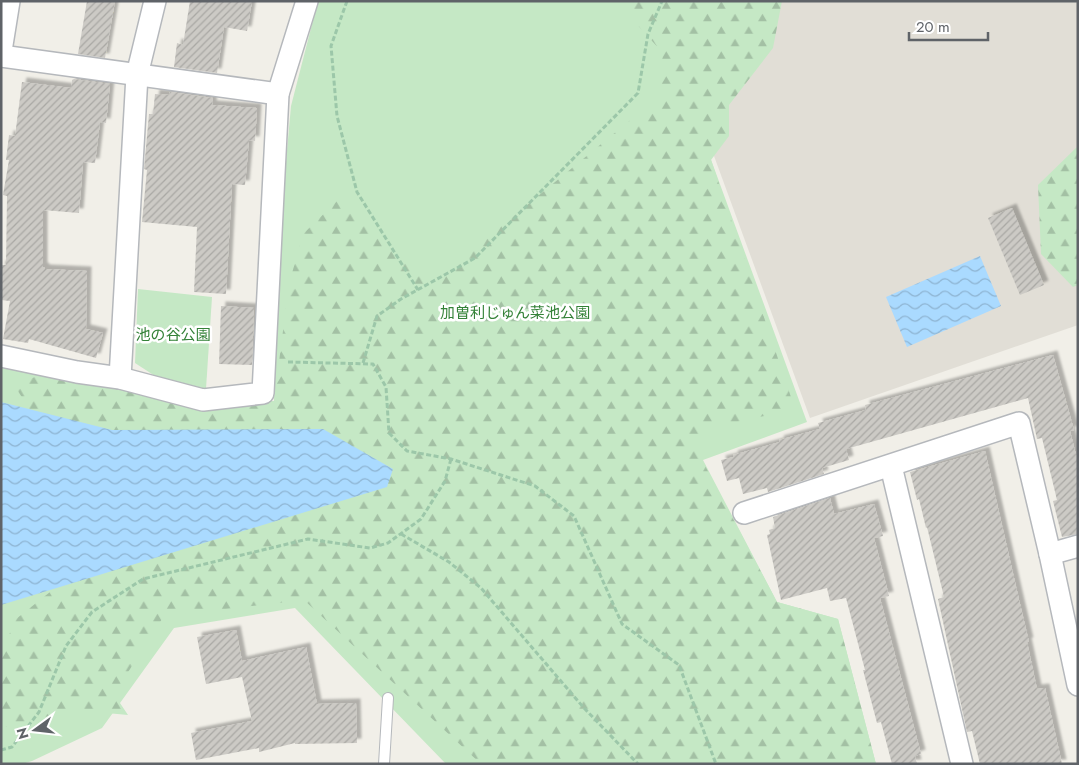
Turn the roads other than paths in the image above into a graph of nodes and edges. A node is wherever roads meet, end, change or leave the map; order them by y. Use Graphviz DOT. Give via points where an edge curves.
graph roads {
  1 [pos="9,1"];
  2 [pos="155,1"];
  3 [pos="308,1"];
  4 [pos="1,50"];
  5 [pos="1,56"];
  6 [pos="138,74"];
  7 [pos="278,94"];
  8 [pos="1,356"];
  9 [pos="120,378"];
  10 [pos="891,466"];
  11 [pos="744,513"];
  12 [pos="1078,546"];
  13 [pos="1050,554"];
  14 [pos="1078,685"];
  15 [pos="388,698"];
  16 [pos="384,764"];
  17 [pos="962,764"];
  1 -- 4 [label="street"];
  2 -- 6 [label="street"];
  3 -- 7 [label="street"];
  5 -- 6 [label="street"];
  6 -- 7 [label="street"];
  6 -- 9 [label="street"];
  7 -- 9 [label="street" via="263,393 203,400"];
  8 -- 9 [label="street"];
  10 -- 11 [label="street"];
  10 -- 13 [label="street" via="1019,423"];
  10 -- 17 [label="street"];
  12 -- 13 [label="street"];
  13 -- 14 [label="street"];
  15 -- 16 [label="lane"];
}
